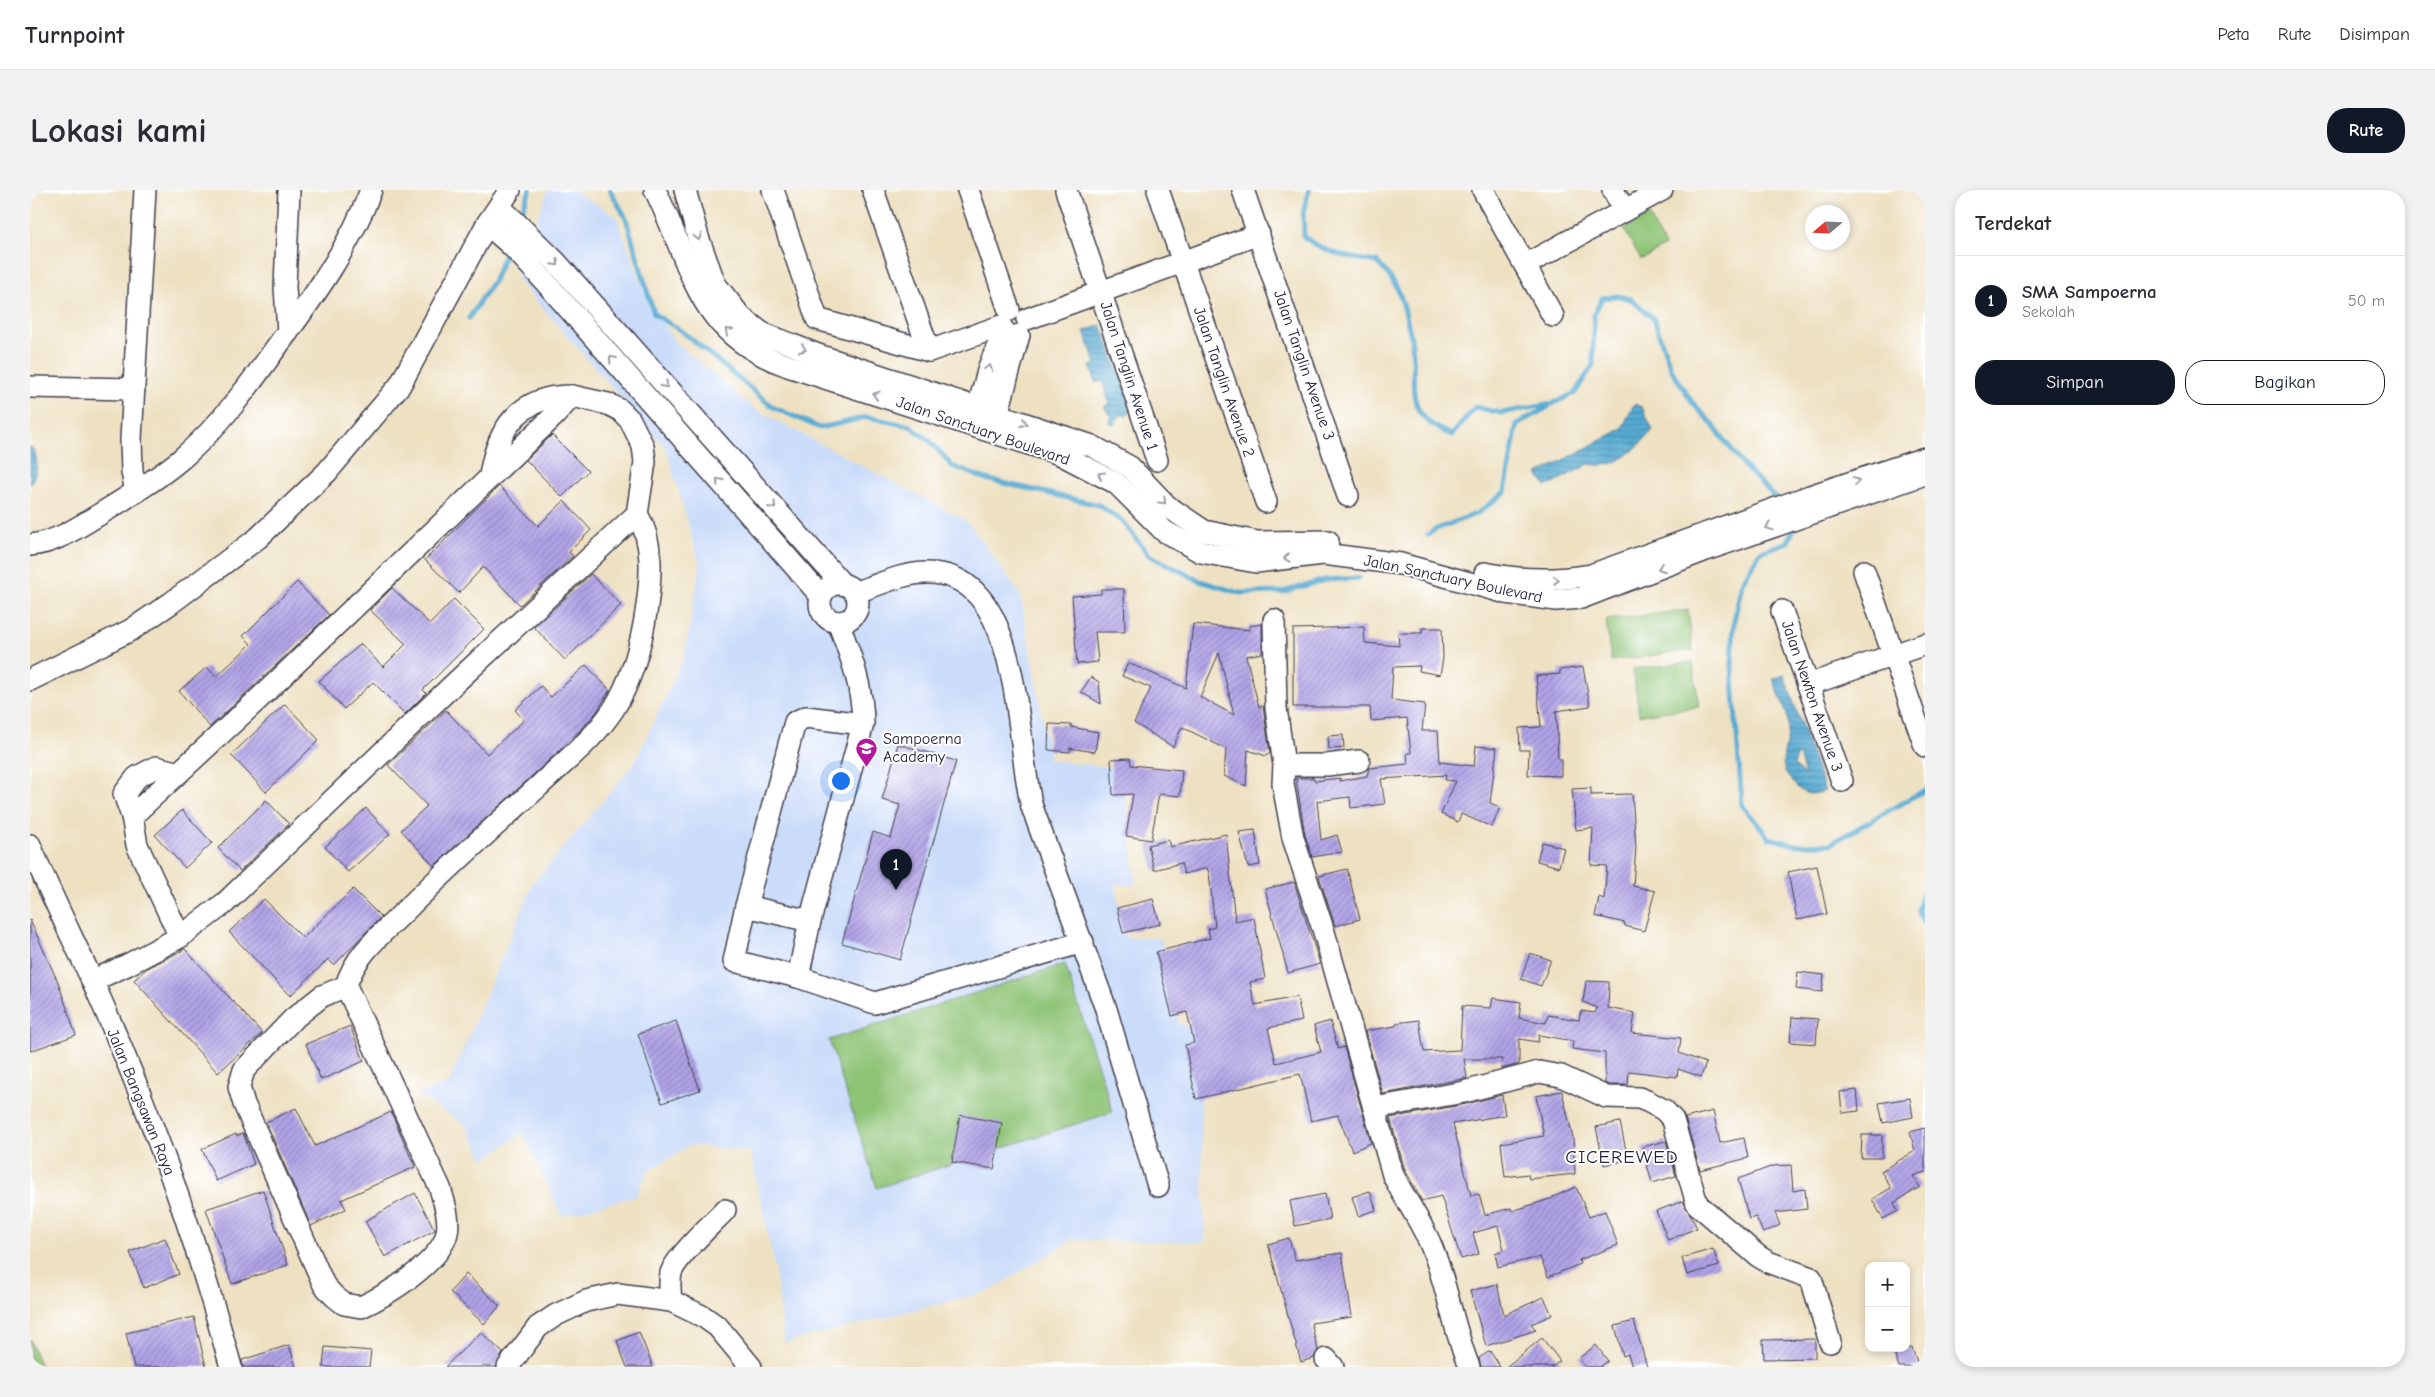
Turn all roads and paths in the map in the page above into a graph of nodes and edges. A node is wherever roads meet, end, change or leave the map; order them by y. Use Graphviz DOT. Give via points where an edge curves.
graph roads {
  1 [pos="145,190"];
  2 [pos="289,190"];
  3 [pos="371,190"];
  4 [pos="773,190"];
  5 [pos="872,190"];
  6 [pos="968,190"];
  7 [pos="1066,190"];
  8 [pos="1158,190"];
  9 [pos="1243,190"];
  10 [pos="1483,190"];
  11 [pos="1613,190"];
  12 [pos="1662,190"];
  13 [pos="686,195"];
  14 [pos="660,199"];
  15 [pos="1624,210"];
  16 [pos="510,214"];
  17 [pos="1259,234"];
  18 [pos="1183,262"];
  19 [pos="1524,265"];
  20 [pos="1101,292"];
  21 [pos="1552,316"];
  22 [pos="1012,324"];
  23 [pos="288,332"];
  24 [pos="929,351"];
  25 [pos="30,387"];
  26 [pos="134,389"];
  27 [pos="985,420"];
  28 [pos="1925,458"];
  29 [pos="1157,460"];
  30 [pos="1925,474"];
  31 [pos="136,492"];
  32 [pos="1348,496"];
  33 [pos="1266,502"];
  34 [pos="1812,504"];
  35 [pos="638,514"];
  36 [pos="30,545"];
  37 [pos="1864,572"];
  38 [pos="848,587"];
  39 [pos="821,596"];
  40 [pos="1782,611"];
  41 [pos="1274,620"];
  42 [pos="838,622"];
  43 [pos="1925,644"];
  44 [pos="1893,656"];
  45 [pos="30,680"];
  46 [pos="1808,686"];
  47 [pos="863,724"];
  48 [pos="1925,746"];
  49 [pos="1359,760"];
  50 [pos="1284,765"];
  51 [pos="1842,781"];
  52 [pos="30,846"];
  53 [pos="746,906"];
  54 [pos="810,921"];
  55 [pos="180,936"];
  56 [pos="1083,942"];
  57 [pos="798,977"];
  58 [pos="92,981"];
  59 [pos="346,986"];
  60 [pos="1374,1108"];
  61 [pos="1158,1186"];
  62 [pos="725,1210"];
  63 [pos="671,1301"];
  64 [pos="1830,1342"];
  65 [pos="231,1367"];
  66 [pos="508,1367"];
  67 [pos="751,1367"];
  68 [pos="1469,1367"];
  1 -- 26 [label="street"];
  2 -- 23 [label="street" via="285,287"];
  3 -- 23 [label="street" via="355,230 327,278"];
  4 -- 24 [label="street" via="817,318"];
  5 -- 24 [label="street"];
  6 -- 22 [label="street"];
  7 -- 20 [label="street, Jalan Tanglin Avenue 1"];
  8 -- 18 [label="street, Jalan Tanglin Avenue 2"];
  9 -- 17 [label="street, Jalan Tanglin Avenue 3"];
  10 -- 19 [label="street"];
  11 -- 15 [label="street"];
  12 -- 15 [label="street"];
  13 -- 14 [label="street"];
  13 -- 27 [label="street, Jalan Sanctuary Boulevard, one-way" via="715,284 741,317 762,332"];
  27 -- 14 [label="street, Jalan Sanctuary Boulevard, one-way" via="780,364 746,347 718,322 703,302"];
  15 -- 19 [label="street"];
  16 -- 38 [label="street, one-way"];
  39 -- 16 [label="street, one-way"];
  16 -- 45 [label="street" via="487,224 400,384 327,472 258,538 171,603 124,634"];
  17 -- 18 [label="street"];
  17 -- 32 [label="street, Jalan Tanglin Avenue 3"];
  18 -- 20 [label="street"];
  18 -- 33 [label="street, Jalan Tanglin Avenue 2"];
  19 -- 21 [label="street"];
  20 -- 22 [label="street"];
  20 -- 29 [label="street, Jalan Tanglin Avenue 1"];
  22 -- 24 [label="street"];
  22 -- 27 [label="street"];
  23 -- 31 [label="street" via="231,409 181,459"];
  25 -- 26 [label="street"];
  26 -- 31 [label="street" via="132,472"];
  27 -- 34 [label="street, Jalan Sanctuary Boulevard" via="1116,484 1164,531 1201,552 1256,562 1322,554 1400,564 1506,593 1556,600 1582,598 1705,543"];
  34 -- 28 [label="street, Jalan Sanctuary Boulevard, one-way"];
  30 -- 34 [label="street, Jalan Sanctuary Boulevard"];
  31 -- 36 [label="street" via="76,529"];
  35 -- 55 [label="street" via="456,682 246,884"];
  35 -- 55 [label="street" via="645,462 643,446 630,420 608,404 572,396 274,685 132,816 137,845"];
  35 -- 59 [label="street" via="648,537 650,587 642,638 634,664 612,710 576,751 365,951"];
  37 -- 44 [label="street"];
  38 -- 39 [label="street" via="828,586"];
  38 -- 42 [label="street" via="859,605 857,612 846,621"];
  38 -- 56 [label="street" via="929,573 955,577 979,596 990,610 1006,653 1018,704 1030,799"];
  39 -- 42 [label="street" via="823,614"];
  40 -- 46 [label="street, Jalan Newton Avenue 3"];
  41 -- 50 [label="street" via="1276,708"];
  42 -- 47 [label="street" via="863,700"];
  43 -- 44 [label="street"];
  44 -- 46 [label="street"];
  44 -- 48 [label="street"];
  46 -- 51 [label="street, Jalan Newton Avenue 3"];
  47 -- 53 [label="street" via="806,717 795,722"];
  47 -- 54 [label="street"];
  49 -- 50 [label="street" via="1326,766"];
  50 -- 60 [label="street" via="1283,784 1293,838 1324,932"];
  52 -- 58 [label="street, Jalan Bangsawan Raya"];
  53 -- 54 [label="street"];
  53 -- 57 [label="street" via="734,961"];
  54 -- 57 [label="street"];
  55 -- 58 [label="street"];
  56 -- 57 [label="street" via="875,1003"];
  56 -- 61 [label="street"];
  58 -- 65 [label="street, Jalan Bangsawan Raya" via="187,1220"];
  59 -- 59 [label="street" via="440,1188 448,1221 444,1241 432,1258 400,1284 361,1307 344,1304 316,1271 238,1087 244,1070 293,1019 322,996"];
  60 -- 64 [label="street" via="1464,1092 1539,1072 1561,1076 1606,1098 1639,1098 1655,1104 1673,1120 1699,1206 1758,1256 1811,1278"];
  60 -- 68 [label="street" via="1393,1175 1434,1252"];
  62 -- 63 [label="street" via="671,1272"];
  63 -- 66 [label="street" via="618,1294 586,1301 556,1315 538,1328"];
  63 -- 67 [label="street" via="718,1327"];
}
